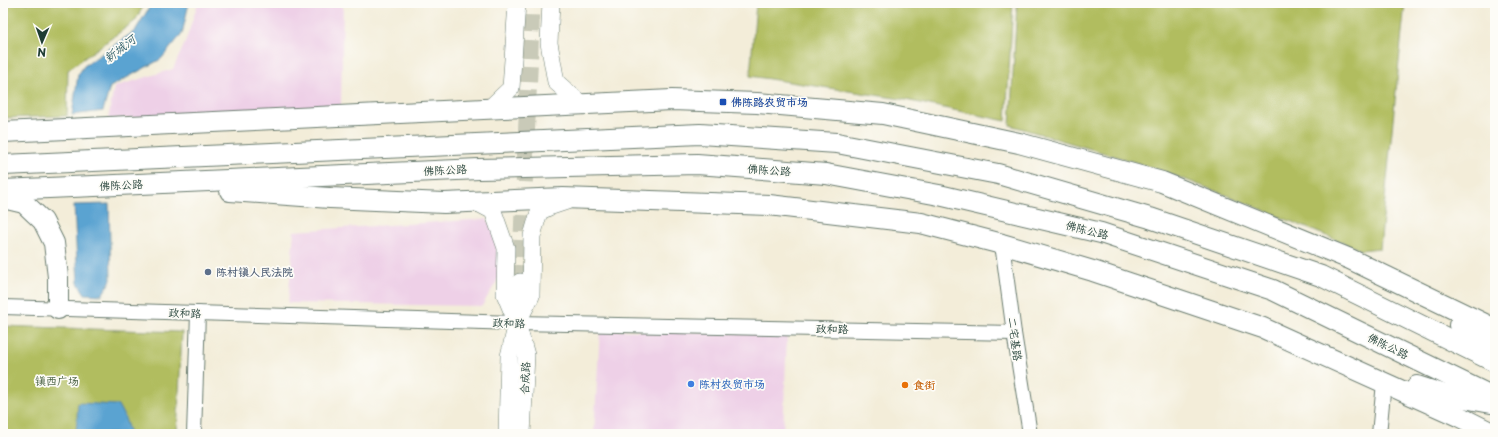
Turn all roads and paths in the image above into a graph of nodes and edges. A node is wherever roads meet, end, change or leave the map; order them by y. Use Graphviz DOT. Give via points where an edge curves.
graph roads {
  1 [pos="517,3"];
  2 [pos="550,3"];
  3 [pos="581,104"];
  4 [pos="490,108"];
  5 [pos="3,132"];
  6 [pos="3,165"];
  7 [pos="138,184"];
  8 [pos="3,190"];
  9 [pos="3,198"];
  10 [pos="577,198"];
  11 [pos="476,202"];
  12 [pos="1002,244"];
  13 [pos="1350,259"];
  14 [pos="520,282"];
  15 [pos="3,307"];
  16 [pos="58,309"];
  17 [pos="198,313"];
  18 [pos="517,323"];
  19 [pos="1495,329"];
  20 [pos="1014,333"];
  21 [pos="1495,346"];
  22 [pos="1328,357"];
  23 [pos="1495,362"];
  24 [pos="1384,383"];
  25 [pos="1495,398"];
  26 [pos="1495,404"];
  27 [pos="194,434"];
  28 [pos="507,434"];
  29 [pos="522,434"];
  30 [pos="1030,434"];
  31 [pos="1379,434"];
  32 [pos="1494,434"];
  1 -- 4 [label="main road" via="511,88"];
  2 -- 3 [label="main road" via="549,43 556,82"];
  3 -- 4 [label="highway"];
  3 -- 13 [label="highway" via="679,100 757,103 883,114 1019,143 1162,182"];
  4 -- 5 [label="highway"];
  6 -- 23 [label="highway" via="700,134 837,143 998,174 1150,218 1321,276"];
  7 -- 8 [label="highway, 佛陈公路"];
  7 -- 11 [label="highway" via="330,198 444,204"];
  7 -- 25 [label="highway, 佛陈公路" via="480,168 690,164 826,174 939,195 1124,240 1273,290"];
  9 -- 16 [label="highway" via="24,203 43,221 54,243"];
  10 -- 11 [label="highway"];
  10 -- 12 [label="highway" via="770,205 921,223"];
  10 -- 18 [label="main road" via="539,212 532,236 531,296"];
  11 -- 18 [label="main road" via="493,211 506,248 505,294"];
  12 -- 20 [label="street, 二宅基路"];
  12 -- 22 [label="highway" via="1093,271 1263,328"];
  13 -- 19 [label="highway"];
  13 -- 21 [label="highway"];
  14 -- 18 [label="main road, 合成路"];
  15 -- 16 [label="street, 政和路"];
  16 -- 17 [label="street, 政和路"];
  17 -- 18 [label="street, 政和路"];
  17 -- 27 [label="street"];
  18 -- 20 [label="street, 政和路"];
  18 -- 28 [label="main road, 合成路" via="509,356"];
  18 -- 29 [label="main road, 合成路" via="526,355"];
  20 -- 30 [label="street, 二宅基路"];
  22 -- 24 [label="highway"];
  22 -- 26 [label="highway" via="1442,394"];
  24 -- 31 [label="street"];
  24 -- 32 [label="highway"];
}
